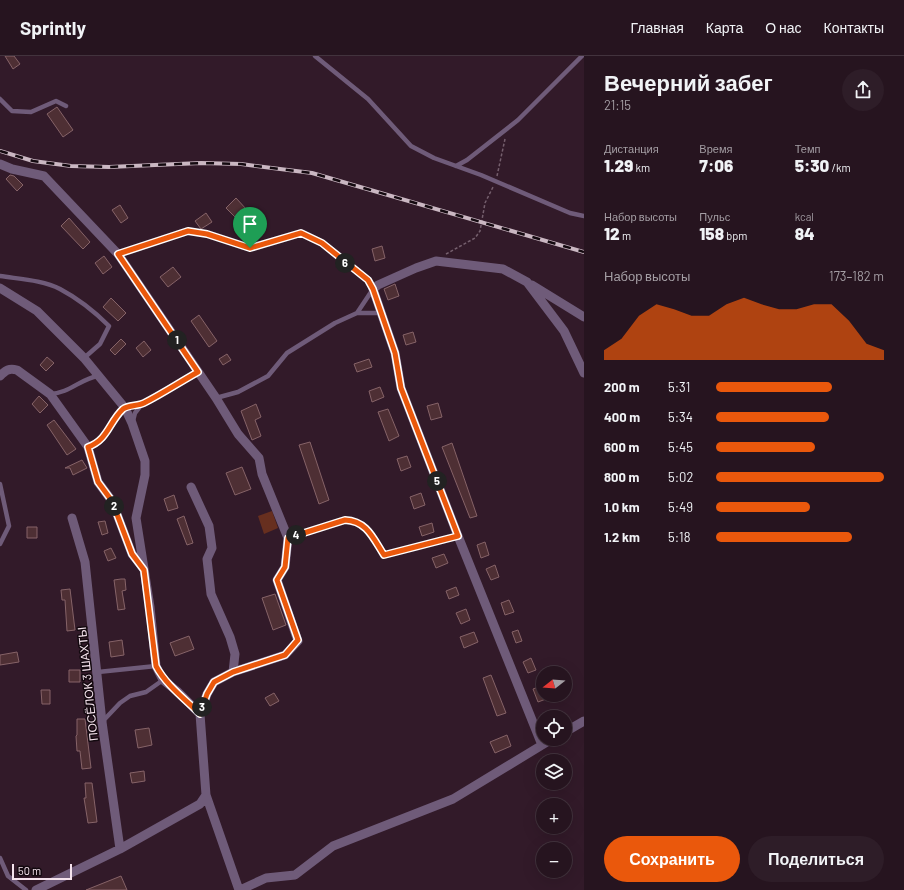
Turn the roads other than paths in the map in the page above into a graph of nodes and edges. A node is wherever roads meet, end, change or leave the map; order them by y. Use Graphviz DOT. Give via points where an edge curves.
graph roads {
  1 [pos="315,56"];
  2 [pos="582,56"];
  3 [pos="0,99"];
  4 [pos="66,106"];
  5 [pos="0,164"];
  6 [pos="456,166"];
  7 [pos="584,216"];
  8 [pos="118,254"];
  9 [pos="0,276"];
  10 [pos="527,282"];
  11 [pos="0,288"];
  12 [pos="373,289"];
  13 [pos="357,313"];
  14 [pos="380,313"];
  15 [pos="584,317"];
  16 [pos="84,358"];
  17 [pos="198,372"];
  18 [pos="584,373"];
  19 [pos="0,376"];
  20 [pos="98,376"];
  21 [pos="50,394"];
  22 [pos="216,398"];
  23 [pos="142,404"];
  24 [pos="125,408"];
  25 [pos="132,424"];
  26 [pos="88,447"];
  27 [pos="0,484"];
  28 [pos="191,487"];
  29 [pos="72,518"];
  30 [pos="458,536"];
  31 [pos="288,538"];
  32 [pos="0,544"];
  33 [pos="144,570"];
  34 [pos="156,666"];
  35 [pos="98,672"];
  36 [pos="233,672"];
  37 [pos="163,680"];
  38 [pos="200,714"];
  39 [pos="584,721"];
  40 [pos="102,722"];
  41 [pos="572,728"];
  42 [pos="536,729"];
  43 [pos="539,746"];
  44 [pos="206,795"];
  45 [pos="120,849"];
  46 [pos="0,858"];
  47 [pos="26,890"];
  48 [pos="36,890"];
  49 [pos="239,890"];
  1 -- 6 [label="lane" via="368,99 411,146"];
  2 -- 6 [label="lane" via="518,120"];
  3 -- 4 [label="lane" via="12,111 31,112 56,100"];
  5 -- 8 [label="street" via="44,176"];
  6 -- 7 [label="lane" via="570,213"];
  8 -- 12 [label="lane" via="188,231 207,234 250,248 301,233 322,243 368,280"];
  8 -- 17 [label="street"];
  9 -- 16 [label="lane" via="60,289 90,308 109,326 100,344"];
  10 -- 12 [label="street" via="503,269 436,261"];
  10 -- 15 [label="street"];
  10 -- 18 [label="street" via="564,331"];
  11 -- 16 [label="street" via="37,311"];
  12 -- 13 [label="lane"];
  12 -- 14 [label="street"];
  13 -- 14 [label="lane"];
  13 -- 22 [label="lane" via="287,353 268,376 238,392"];
  14 -- 30 [label="street" via="395,353 401,388"];
  16 -- 20 [label="street"];
  17 -- 22 [label="street"];
  17 -- 23 [label="lane"];
  19 -- 21 [label="street" via="11,368 17,370"];
  20 -- 21 [label="lane" via="89,378 62,393"];
  20 -- 24 [label="street"];
  21 -- 26 [label="street"];
  22 -- 31 [label="street" via="238,434 259,458 262,474"];
  23 -- 24 [label="lane"];
  23 -- 25 [label="lane" via="135,413"];
  24 -- 25 [label="street"];
  24 -- 26 [label="lane" via="103,437"];
  25 -- 33 [label="street" via="145,462 145,475 136,518"];
  26 -- 33 [label="street" via="98,482 112,501 132,554"];
  27 -- 32 [label="lane" via="8,526"];
  28 -- 36 [label="street" via="208,526 212,548 206,559 211,594 230,636 235,654"];
  29 -- 35 [label="street, ПОСЁЛОК 3 ШАХТЫ" via="85,562"];
  30 -- 31 [label="lane" via="384,555 363,525 355,521 345,520"];
  30 -- 42 [label="street"];
  31 -- 36 [label="street" via="285,567 277,580 298,640 285,655"];
  33 -- 34 [label="street"];
  34 -- 35 [label="lane"];
  34 -- 37 [label="street"];
  35 -- 40 [label="street, ПОСЁЛОК 3 ШАХТЫ"];
  36 -- 38 [label="street" via="214,682"];
  37 -- 38 [label="street" via="178,691"];
  37 -- 40 [label="lane" via="146,692 130,696"];
  38 -- 44 [label="street"];
  39 -- 41 [label="street"];
  40 -- 45 [label="street, ПОСЁЛОК 3 ШАХТЫ"];
  43 -- 49 [label="street" via="454,799 333,846 295,875 266,878"];
  44 -- 45 [label="street" via="200,804"];
  44 -- 49 [label="street"];
  45 -- 48 [label="street"];
  46 -- 47 [label="lane" via="8,876"];
}
